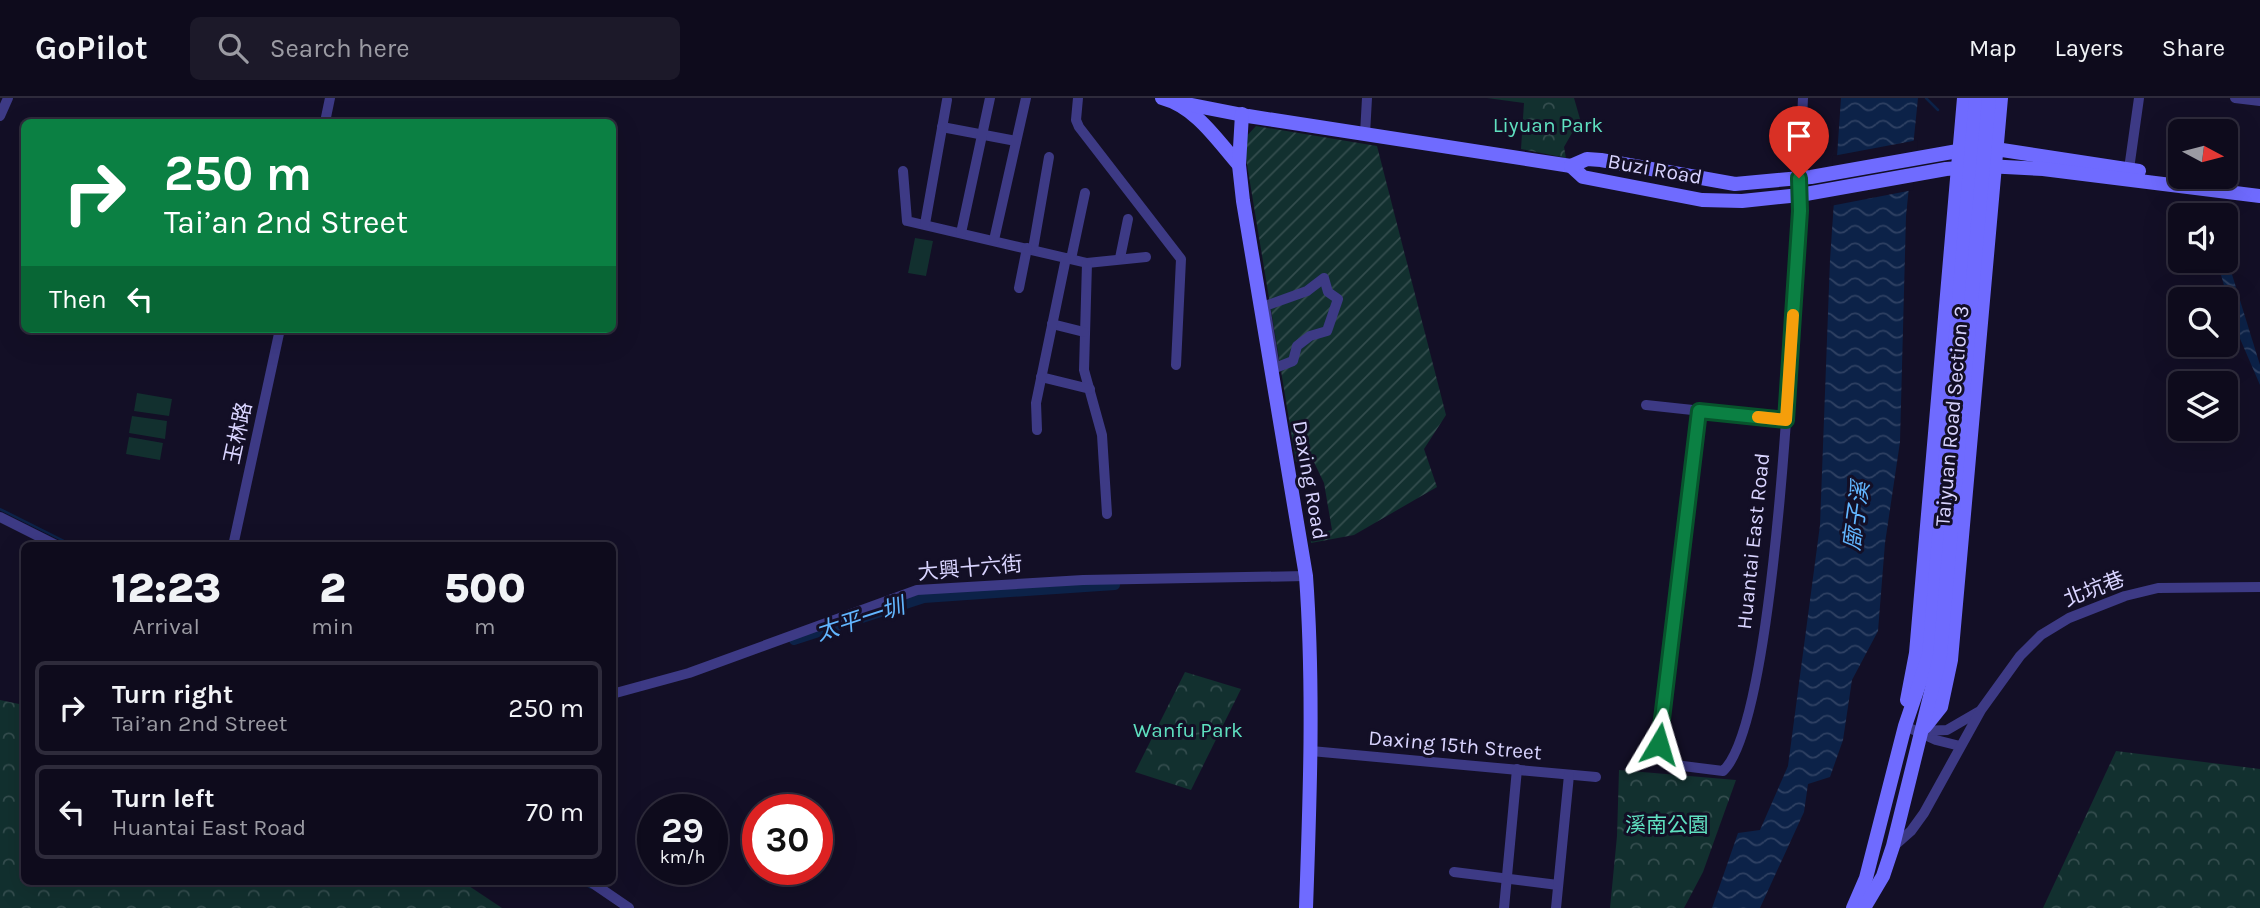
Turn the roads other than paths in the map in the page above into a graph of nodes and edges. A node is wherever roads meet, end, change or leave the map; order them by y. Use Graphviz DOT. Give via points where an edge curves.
graph roads {
  1 [pos="8,98"];
  2 [pos="330,98"];
  3 [pos="990,98"];
  4 [pos="1026,98"];
  5 [pos="1078,98"];
  6 [pos="1367,98"];
  7 [pos="1804,98"];
  8 [pos="1964,98"];
  9 [pos="1976,98"];
  10 [pos="1989,98"];
  11 [pos="2001,98"];
  12 [pos="2139,98"];
  13 [pos="2235,98"];
  14 [pos="947,100"];
  15 [pos="1169,100"];
  16 [pos="2260,101"];
  17 [pos="1242,114"];
  18 [pos="0,116"];
  19 [pos="326,119"];
  20 [pos="942,127"];
  21 [pos="1365,134"];
  22 [pos="982,135"];
  23 [pos="1016,141"];
  24 [pos="1979,149"];
  25 [pos="1049,158"];
  26 [pos="1239,165"];
  27 [pos="1571,166"];
  28 [pos="1972,167"];
  29 [pos="903,171"];
  30 [pos="2128,175"];
  31 [pos="2168,176"];
  32 [pos="1805,178"];
  33 [pos="2238,184"];
  34 [pos="2260,187"];
  35 [pos="1085,194"];
  36 [pos="1805,195"];
  37 [pos="2260,196"];
  38 [pos="1128,219"];
  39 [pos="925,224"];
  40 [pos="961,233"];
  41 [pos="994,240"];
  42 [pos="1030,248"];
  43 [pos="1146,257"];
  44 [pos="1068,258"];
  45 [pos="1120,258"];
  46 [pos="1087,263"];
  47 [pos="1019,288"];
  48 [pos="1052,324"];
  49 [pos="1326,331"];
  50 [pos="1084,332"];
  51 [pos="279,333"];
  52 [pos="1176,365"];
  53 [pos="1041,377"];
  54 [pos="1090,388"];
  55 [pos="1646,405"];
  56 [pos="1699,411"];
  57 [pos="1786,420"];
  58 [pos="1037,430"];
  59 [pos="1107,514"];
  60 [pos="0,517"];
  61 [pos="50,542"];
  62 [pos="234,542"];
  63 [pos="1306,576"];
  64 [pos="2260,587"];
  65 [pos="616,693"];
  66 [pos="1981,710"];
  67 [pos="1905,726"];
  68 [pos="1922,731"];
  69 [pos="1960,746"];
  70 [pos="1311,751"];
  71 [pos="1517,769"];
  72 [pos="1569,775"];
  73 [pos="1596,777"];
  74 [pos="1893,846"];
  75 [pos="1454,872"];
  76 [pos="1507,879"];
  77 [pos="595,885"];
  78 [pos="1558,885"];
  79 [pos="629,908"];
  80 [pos="1306,908"];
  81 [pos="1504,908"];
  82 [pos="1556,908"];
  83 [pos="1853,908"];
  84 [pos="1864,908"];
  1 -- 18 [label="street"];
  2 -- 19 [label="street"];
  3 -- 22 [label="street"];
  4 -- 23 [label="street"];
  5 -- 52 [label="street" via="1079,127 1181,259"];
  6 -- 21 [label="street"];
  7 -- 32 [label="street, Huantai East Road"];
  8 -- 24 [label="main road, Taiyuan Road Section 3"];
  9 -- 24 [label="main road, Taiyuan Road Section 3"];
  10 -- 24 [label="main road, Taiyuan Road Section 3"];
  11 -- 24 [label="main road, Taiyuan Road Section 3"];
  12 -- 30 [label="street"];
  13 -- 16 [label="street"];
  14 -- 20 [label="street"];
  15 -- 17 [label="main road"];
  15 -- 26 [label="main road" via="1192,113"];
  17 -- 21 [label="main road"];
  17 -- 26 [label="main road, Daxing Road"];
  20 -- 22 [label="street"];
  20 -- 39 [label="street"];
  21 -- 27 [label="main road"];
  22 -- 23 [label="street"];
  22 -- 40 [label="street"];
  23 -- 41 [label="street"];
  24 -- 28 [label="main road, Taiyuan Road Section 3"];
  24 -- 28 [label="main road, Taiyuan Road Section 3"];
  24 -- 30 [label="main road"];
  24 -- 32 [label="main road, Buzi Road"];
  25 -- 42 [label="street"];
  26 -- 63 [label="main road, Daxing Road"];
  27 -- 32 [label="main road, Buzi Road" via="1587,159 1601,160 1735,184"];
  27 -- 36 [label="main road, Buzi Road" via="1583,177 1702,200"];
  28 -- 30 [label="main road"];
  28 -- 36 [label="main road, Buzi Road"];
  28 -- 67 [label="main road, Taiyuan Road Section 3" via="1929,655"];
  28 -- 68 [label="main road, Taiyuan Road Section 3" via="1951,660 1941,707"];
  29 -- 39 [label="street" via="907,221"];
  30 -- 31 [label="main road"];
  30 -- 37 [label="main road"];
  32 -- 36 [label="street, Huantai East Road"];
  33 -- 34 [label="main road"];
  35 -- 44 [label="street"];
  36 -- 57 [label="street, Huantai East Road"];
  38 -- 45 [label="street"];
  39 -- 40 [label="street"];
  40 -- 41 [label="street"];
  41 -- 42 [label="street"];
  42 -- 44 [label="street"];
  42 -- 47 [label="street"];
  43 -- 45 [label="street"];
  44 -- 46 [label="street"];
  44 -- 48 [label="street"];
  45 -- 46 [label="street"];
  46 -- 50 [label="street"];
  48 -- 50 [label="street"];
  48 -- 53 [label="street"];
  49 -- 49 [label="street" via="1310,336 1297,346 1293,361 1275,368 1265,306 1307,291 1324,278 1328,292 1338,299"];
  50 -- 54 [label="street" via="1084,370"];
  51 -- 62 [label="street, 玉林路"];
  53 -- 54 [label="street"];
  53 -- 58 [label="street"];
  54 -- 59 [label="street" via="1102,435"];
  55 -- 56 [label="street"];
  56 -- 57 [label="street"];
  56 -- 57 [label="street, Huantai East Road" via="1659,744 1661,761 1692,769 1723,771 1732,763 1755,686"];
  60 -- 61 [label="street"];
  63 -- 65 [label="street, 大興十六街" via="1083,580 917,590 690,673"];
  63 -- 70 [label="main road, Daxing Road"];
  64 -- 66 [label="street, 北坑巷" via="2158,588 2069,618 2041,635 2020,656"];
  66 -- 68 [label="street" via="1947,730"];
  66 -- 69 [label="street, 北坑巷"];
  67 -- 68 [label="street"];
  67 -- 83 [label="main road, Taiyuan Road Section 3" via="1866,878"];
  68 -- 69 [label="street"];
  68 -- 74 [label="main road, Taiyuan Road Section 3"];
  69 -- 74 [label="street, 北坑巷" via="1924,813"];
  70 -- 71 [label="street, Daxing 15th Street"];
  70 -- 80 [label="main road, Daxing Road"];
  71 -- 72 [label="street, Daxing 15th Street"];
  71 -- 76 [label="street"];
  72 -- 73 [label="street, Daxing 15th Street"];
  72 -- 78 [label="street"];
  74 -- 84 [label="main road, Taiyuan Road Section 3" via="1883,876"];
  75 -- 76 [label="street"];
  76 -- 78 [label="street"];
  76 -- 81 [label="street"];
  77 -- 79 [label="street"];
  78 -- 82 [label="street"];
}
